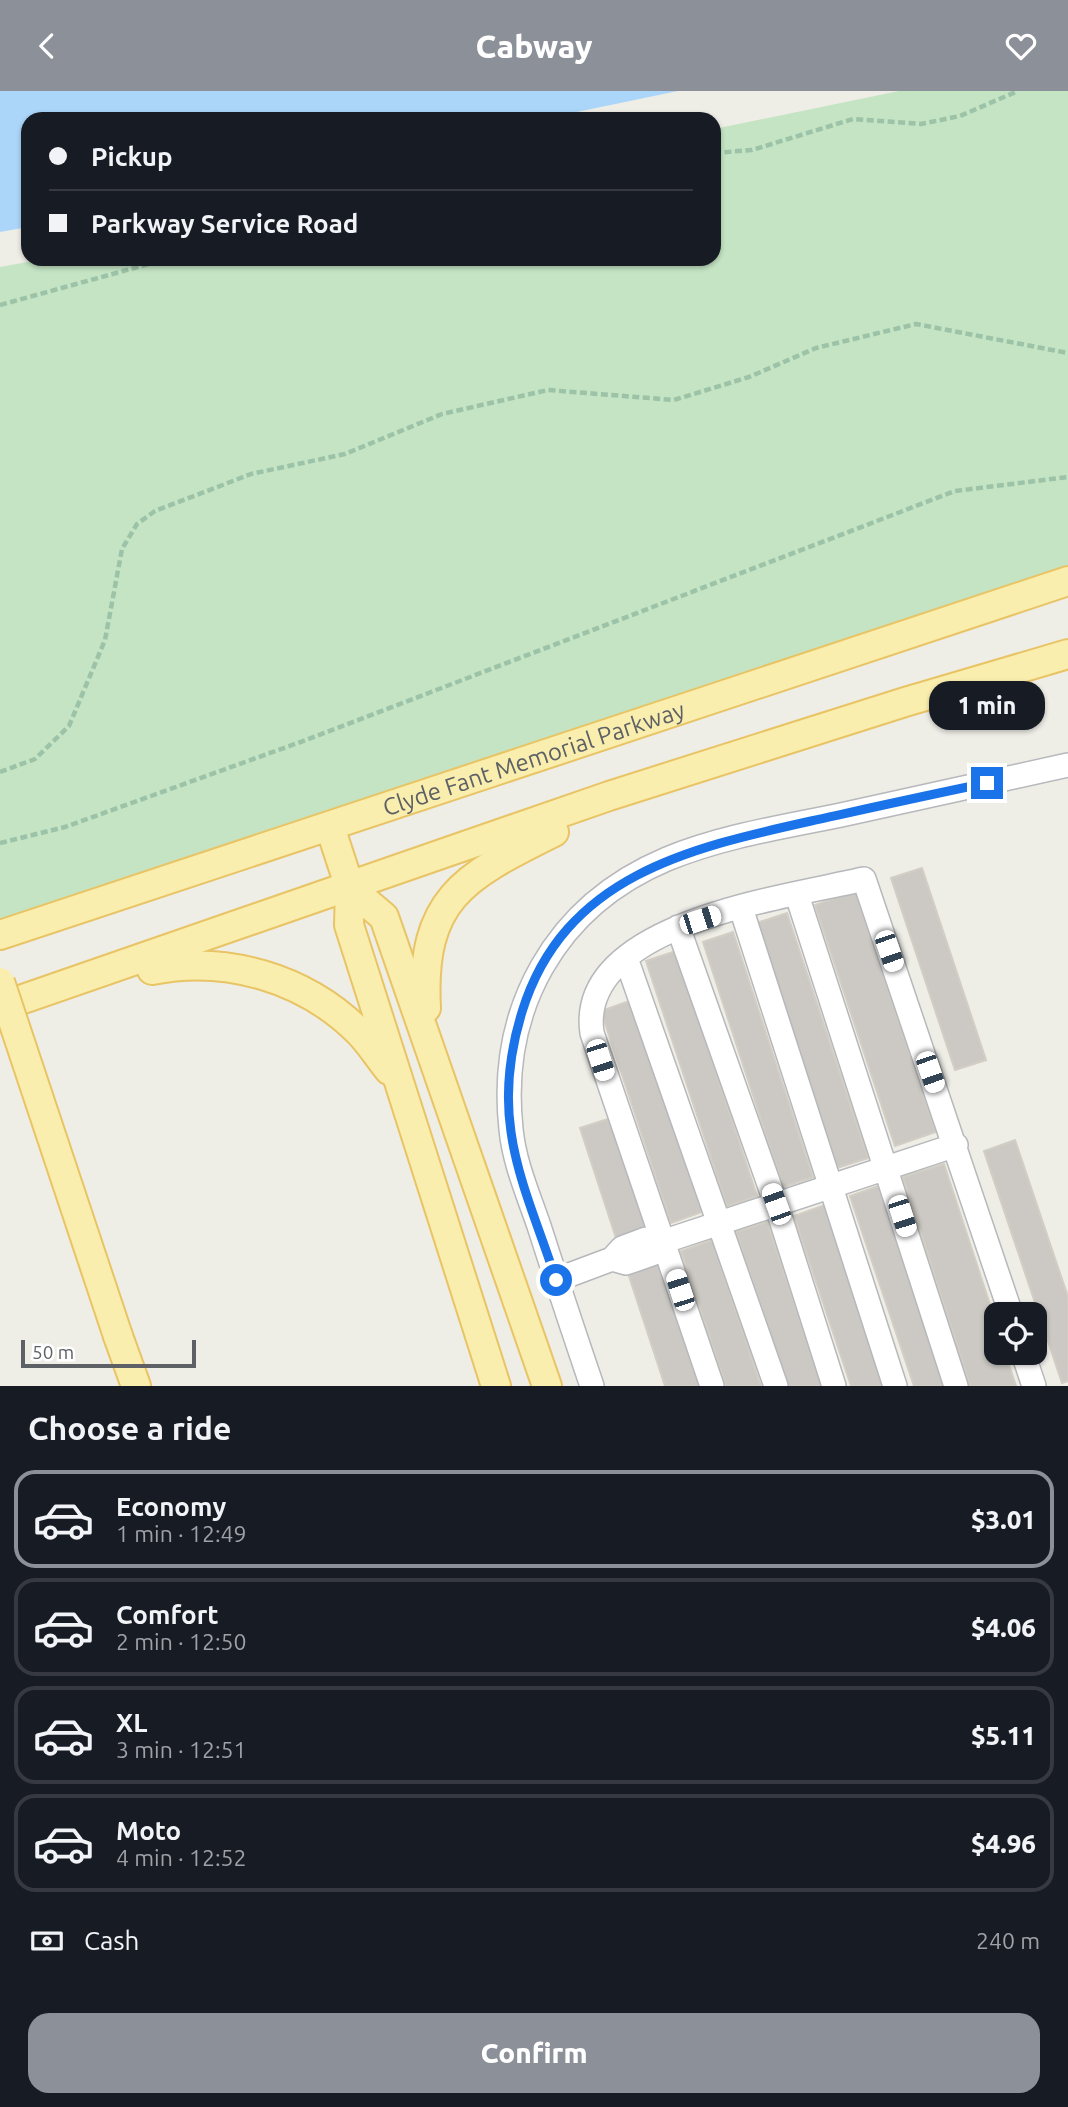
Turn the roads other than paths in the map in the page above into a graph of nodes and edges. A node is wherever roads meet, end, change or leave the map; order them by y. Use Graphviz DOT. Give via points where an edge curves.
graph roads {
  1 [pos="1068,581"];
  2 [pos="1068,654"];
  3 [pos="1068,765"];
  4 [pos="609,796"];
  5 [pos="330,827"];
  6 [pos="350,888"];
  7 [pos="797,895"];
  8 [pos="741,908"];
  9 [pos="678,927"];
  10 [pos="0,935"];
  11 [pos="626,958"];
  12 [pos="0,982"];
  13 [pos="56,989"];
  14 [pos="0,1007"];
  15 [pos="428,1039"];
  16 [pos="398,1082"];
  17 [pos="956,1145"];
  18 [pos="886,1168"];
  19 [pos="831,1186"];
  20 [pos="776,1204"];
  21 [pos="719,1224"];
  22 [pos="660,1243"];
  23 [pos="556,1280"];
  24 [pos="1007,1302"];
  25 [pos="118,1336"];
  26 [pos="1027,1365"];
  27 [pos="130,1386"];
  28 [pos="136,1386"];
  29 [pos="496,1386"];
  30 [pos="547,1386"];
  31 [pos="592,1386"];
  32 [pos="712,1386"];
  33 [pos="776,1386"];
  34 [pos="834,1386"];
  35 [pos="895,1386"];
  36 [pos="956,1386"];
  37 [pos="1034,1386"];
  1 -- 5 [label="main road, Clyde Fant Memorial Parkway"];
  2 -- 4 [label="main road"];
  3 -- 23 [label="street" via="718,841 635,874 575,920 530,987 511,1054 509,1080 516,1158"];
  4 -- 6 [label="main road"];
  4 -- 15 [label="main road" via="554,832 485,866 463,883 445,906 430,942 424,976"];
  5 -- 6 [label="main road"];
  5 -- 10 [label="main road, Clyde Fant Memorial Parkway"];
  6 -- 13 [label="main road"];
  6 -- 15 [label="main road" via="384,917"];
  6 -- 16 [label="main road" via="349,925"];
  7 -- 8 [label="street"];
  7 -- 17 [label="street" via="864,879"];
  7 -- 18 [label="street"];
  8 -- 9 [label="street"];
  8 -- 19 [label="street"];
  9 -- 11 [label="street"];
  9 -- 20 [label="street"];
  11 -- 21 [label="street"];
  11 -- 22 [label="street" via="594,998 590,1025"];
  12 -- 25 [label="main road, bridge"];
  13 -- 14 [label="main road"];
  13 -- 16 [label="main road" via="162,968 198,964 235,967 300,990 332,1008 360,1034"];
  15 -- 30 [label="main road"];
  16 -- 29 [label="main road"];
  17 -- 18 [label="street"];
  17 -- 24 [label="street"];
  18 -- 19 [label="street"];
  18 -- 36 [label="street"];
  19 -- 20 [label="street"];
  19 -- 35 [label="street"];
  20 -- 21 [label="street"];
  20 -- 34 [label="street"];
  21 -- 22 [label="street"];
  21 -- 33 [label="street"];
  22 -- 23 [label="street" via="652,1254 626,1263 612,1259"];
  22 -- 32 [label="street"];
  23 -- 31 [label="street"];
  25 -- 27 [label="main road"];
  25 -- 28 [label="main road"];
  26 -- 37 [label="street"];
}
